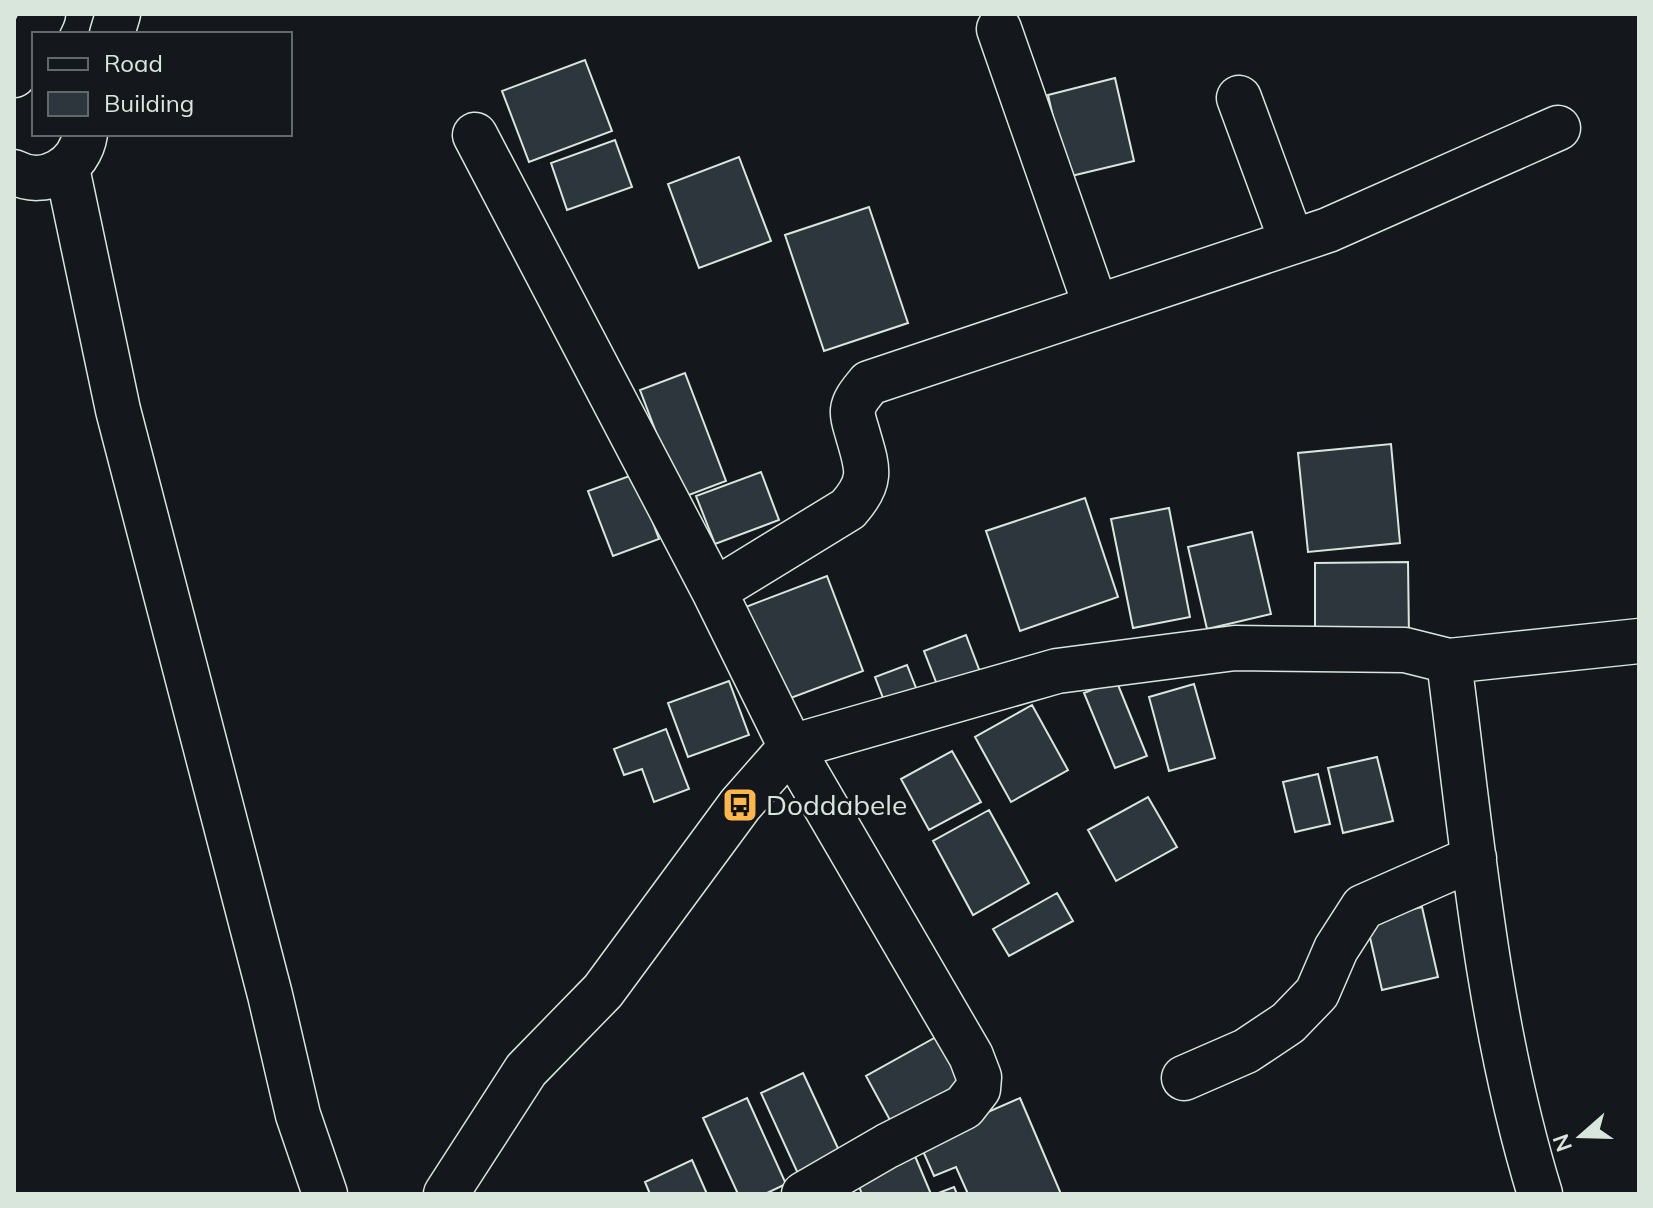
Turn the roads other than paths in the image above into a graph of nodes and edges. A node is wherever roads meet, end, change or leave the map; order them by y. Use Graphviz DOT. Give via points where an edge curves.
graph roads {
  1 [pos="999,29"];
  2 [pos="32,37"];
  3 [pos="14,75"];
  4 [pos="1239,98"];
  5 [pos="1558,128"];
  6 [pos="475,135"];
  7 [pos="76,151"];
  8 [pos="14,172"];
  9 [pos="1292,242"];
  10 [pos="1096,307"];
  11 [pos="714,591"];
  12 [pos="1639,641"];
  13 [pos="1449,661"];
  14 [pos="791,747"];
  15 [pos="1474,858"];
  16 [pos="1184,1078"];
  17 [pos="325,1194"];
  18 [pos="446,1194"];
  19 [pos="804,1194"];
  20 [pos="1540,1194"];
  1 -- 10 [label="street"];
  2 -- 3 [label="street"];
  4 -- 9 [label="street"];
  5 -- 9 [label="street"];
  6 -- 11 [label="street"];
  7 -- 8 [label="street" via="52,176 36,179"];
  7 -- 17 [label="street" via="118,410 298,1115"];
  9 -- 10 [label="street"];
  10 -- 11 [label="street" via="869,383 853,409 868,468 858,498"];
  11 -- 14 [label="street"];
  12 -- 13 [label="street"];
  13 -- 14 [label="street" via="1405,650 1235,648 1089,665"];
  13 -- 15 [label="street"];
  14 -- 18 [label="street" via="740,805 603,991 526,1070"];
  14 -- 19 [label="street" via="979,1077 978,1089 964,1107"];
  15 -- 16 [label="street" via="1363,907 1317,993 1288,1023 1246,1051"];
  15 -- 20 [label="street" via="1491,985"];
}
